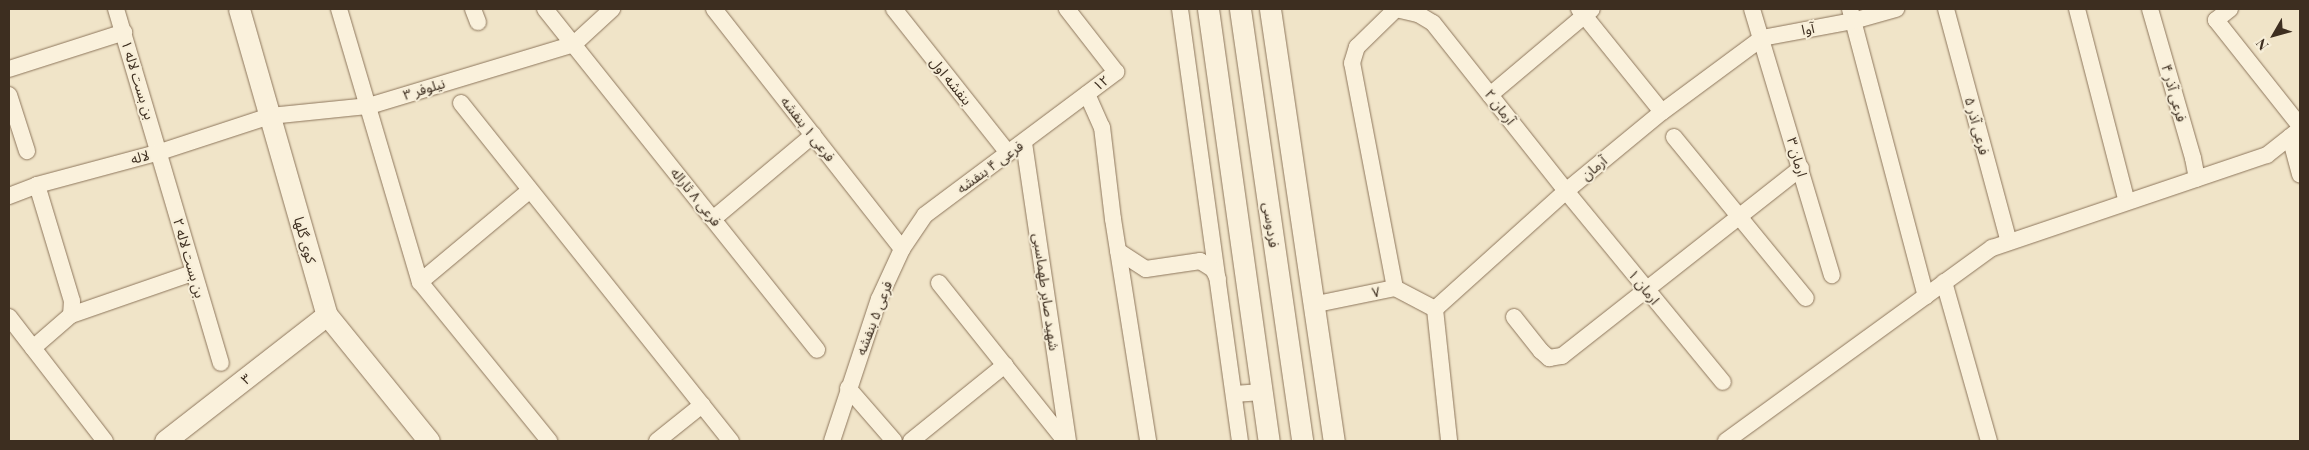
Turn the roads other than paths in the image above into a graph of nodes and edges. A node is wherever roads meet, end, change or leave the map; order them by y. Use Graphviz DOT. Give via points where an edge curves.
graph roads {
  1 [pos="116,9"];
  2 [pos="239,9"];
  3 [pos="339,9"];
  4 [pos="545,9"];
  5 [pos="612,9"];
  6 [pos="714,9"];
  7 [pos="894,9"];
  8 [pos="1067,9"];
  9 [pos="1180,9"];
  10 [pos="1208,9"];
  11 [pos="1240,9"];
  12 [pos="1270,9"];
  13 [pos="1396,9"];
  14 [pos="1752,9"];
  15 [pos="1896,9"];
  16 [pos="1946,9"];
  17 [pos="2077,9"];
  18 [pos="2150,9"];
  19 [pos="2230,9"];
  20 [pos="1585,11"];
  21 [pos="1852,15"];
  22 [pos="124,32"];
  23 [pos="1762,38"];
  24 [pos="574,44"];
  25 [pos="9,68"];
  26 [pos="1087,94"];
  27 [pos="9,95"];
  28 [pos="1490,95"];
  29 [pos="461,102"];
  30 [pos="369,106"];
  31 [pos="1662,112"];
  32 [pos="270,116"];
  33 [pos="2297,131"];
  34 [pos="813,136"];
  35 [pos="1674,137"];
  36 [pos="1024,143"];
  37 [pos="28,151"];
  38 [pos="160,152"];
  39 [pos="1008,153"];
  40 [pos="1800,168"];
  41 [pos="2300,175"];
  42 [pos="2197,179"];
  43 [pos="36,185"];
  44 [pos="530,190"];
  45 [pos="1566,191"];
  46 [pos="9,196"];
  47 [pos="2127,202"];
  48 [pos="1739,216"];
  49 [pos="713,219"];
  50 [pos="2008,242"];
  51 [pos="902,249"];
  52 [pos="1118,251"];
  53 [pos="192,273"];
  54 [pos="1832,275"];
  55 [pos="1218,279"];
  56 [pos="420,282"];
  57 [pos="1944,282"];
  58 [pos="940,283"];
  59 [pos="1395,288"];
  60 [pos="1646,288"];
  61 [pos="1926,296"];
  62 [pos="1806,298"];
  63 [pos="1312,305"];
  64 [pos="1435,309"];
  65 [pos="71,315"];
  66 [pos="326,315"];
  67 [pos="9,317"];
  68 [pos="1514,317"];
  69 [pos="33,348"];
  70 [pos="817,350"];
  71 [pos="221,363"];
  72 [pos="1005,365"];
  73 [pos="1722,382"];
  74 [pos="848,388"];
  75 [pos="1262,392"];
  76 [pos="1234,394"];
  77 [pos="702,405"];
  78 [pos="105,441"];
  79 [pos="164,441"];
  80 [pos="429,441"];
  81 [pos="549,441"];
  82 [pos="657,441"];
  83 [pos="731,441"];
  84 [pos="832,441"];
  85 [pos="894,441"];
  86 [pos="911,441"];
  87 [pos="1066,441"];
  88 [pos="1148,441"];
  89 [pos="1240,441"];
  90 [pos="1269,441"];
  91 [pos="1302,441"];
  92 [pos="1334,441"];
  93 [pos="1448,441"];
  94 [pos="1726,441"];
  95 [pos="1989,441"];
  1 -- 22 [label="street, بن بست لاله ۱"];
  2 -- 32 [label="street, کوی گلها"];
  3 -- 30 [label="street"];
  4 -- 24 [label="street, فرعی ۸ ثاراله"];
  5 -- 24 [label="street"];
  6 -- 34 [label="street, فرعی ۱ بنفشه"];
  7 -- 39 [label="street, بنفشه اول"];
  8 -- 26 [label="street, ۱۲" via="1116,72"];
  9 -- 55 [label="street"];
  10 -- 75 [label="street"];
  11 -- 91 [label="street, فردوسی"];
  12 -- 63 [label="street"];
  13 -- 28 [label="street, آرمان ۲" via="1418,14 1433,23"];
  13 -- 59 [label="street" via="1357,47 1352,63"];
  14 -- 23 [label="street, ارمان ۳"];
  15 -- 21 [label="street, آوا"];
  16 -- 50 [label="street, فرعی آذر ۵"];
  17 -- 47 [label="street"];
  18 -- 42 [label="street, فرعی آذر ۴"];
  19 -- 33 [label="street" via="2216,20"];
  20 -- 28 [label="street"];
  20 -- 31 [label="street"];
  21 -- 23 [label="street, آوا"];
  21 -- 61 [label="street"];
  22 -- 25 [label="street"];
  22 -- 38 [label="street, بن بست لاله ۱"];
  23 -- 31 [label="street, آرمان"];
  23 -- 40 [label="street, ارمان ۳"];
  24 -- 30 [label="street, نیلوفر ۳"];
  24 -- 49 [label="street, فرعی ۸ ثاراله"];
  26 -- 36 [label="street, فرعی ۴ بنفشه"];
  26 -- 52 [label="street" via="1102,127"];
  27 -- 37 [label="street"];
  28 -- 45 [label="street, آرمان ۲"];
  29 -- 44 [label="street"];
  30 -- 32 [label="street, نیلوفر ۳"];
  30 -- 56 [label="street"];
  31 -- 45 [label="street, آرمان"];
  32 -- 38 [label="street, لاله"];
  32 -- 66 [label="street, کوی گلها"];
  33 -- 41 [label="street"];
  33 -- 42 [label="street" via="2267,155"];
  34 -- 49 [label="street"];
  34 -- 51 [label="street, فرعی ۱ بنفشه"];
  35 -- 48 [label="street"];
  36 -- 39 [label="street, فرعی ۴ بنفشه"];
  36 -- 87 [label="street, شهید صابر طهماسبی"];
  38 -- 43 [label="street, لاله"];
  38 -- 53 [label="street, بن بست لاله ۲"];
  39 -- 51 [label="street, فرعی ۴ بنفشه" via="925,215"];
  40 -- 48 [label="street"];
  40 -- 54 [label="street, ارمان ۳"];
  42 -- 47 [label="street"];
  43 -- 46 [label="street, لاله"];
  43 -- 65 [label="street" via="72,300"];
  44 -- 56 [label="street"];
  44 -- 77 [label="street"];
  45 -- 60 [label="street, ارمان ۱"];
  45 -- 64 [label="street, آرمان"];
  47 -- 50 [label="street"];
  48 -- 60 [label="street"];
  48 -- 62 [label="street"];
  49 -- 70 [label="street, فرعی ۸ ثاراله"];
  50 -- 57 [label="street" via="1992,248"];
  51 -- 74 [label="street, فرعی ۵ بنفشه" via="879,299"];
  52 -- 55 [label="street" via="1146,269 1200,261 1213,269"];
  52 -- 88 [label="street"];
  53 -- 65 [label="street"];
  53 -- 71 [label="street, بن بست لاله ۲"];
  55 -- 76 [label="street"];
  56 -- 81 [label="street"];
  57 -- 61 [label="street"];
  57 -- 95 [label="street"];
  58 -- 72 [label="street"];
  59 -- 63 [label="street, ۷"];
  59 -- 64 [label="street, ۷"];
  60 -- 68 [label="street" via="1562,356 1549,358 1545,355"];
  60 -- 73 [label="street, ارمان ۱"];
  61 -- 94 [label="street"];
  63 -- 92 [label="street"];
  64 -- 93 [label="street"];
  65 -- 69 [label="street"];
  66 -- 79 [label="street, ۳"];
  66 -- 80 [label="street, کوی گلها"];
  67 -- 69 [label="street"];
  69 -- 78 [label="street"];
  72 -- 86 [label="street"];
  72 -- 87 [label="street"];
  74 -- 84 [label="street, فرعی ۵ بنفشه"];
  74 -- 85 [label="street"];
  75 -- 76 [label="street"];
  75 -- 90 [label="street"];
  76 -- 89 [label="street"];
  77 -- 82 [label="street"];
  77 -- 83 [label="street"];
}
